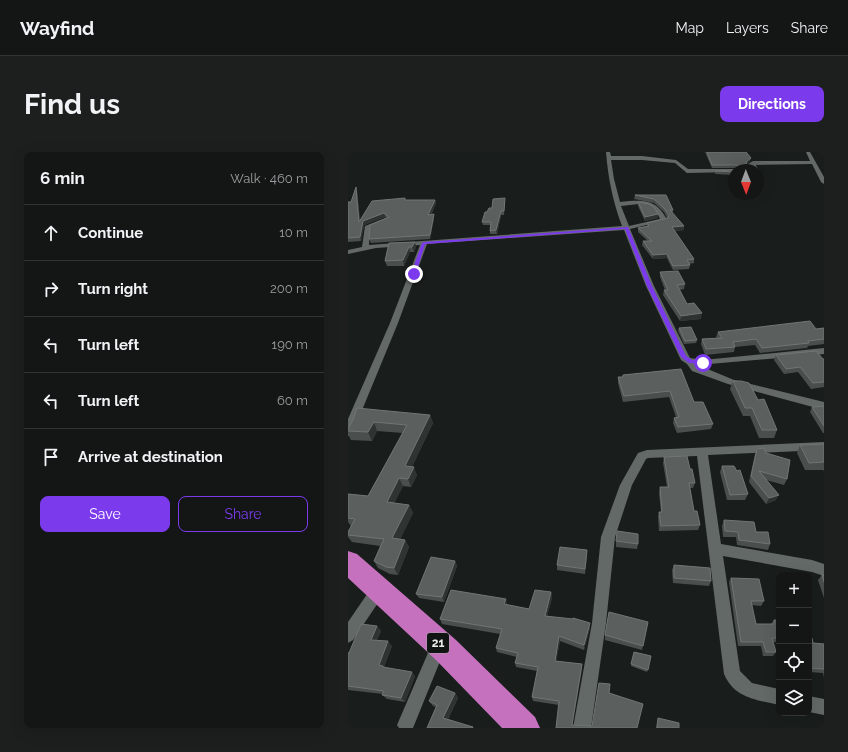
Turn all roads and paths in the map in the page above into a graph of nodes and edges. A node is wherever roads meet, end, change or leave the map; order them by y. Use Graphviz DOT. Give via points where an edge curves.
graph roads {
  1 [pos="808,152"];
  2 [pos="608,155"];
  3 [pos="813,162"];
  4 [pos="753,164"];
  5 [pos="728,170"];
  6 [pos="824,182"];
  7 [pos="617,204"];
  8 [pos="386,220"];
  9 [pos="626,228"];
  10 [pos="424,243"];
  11 [pos="365,248"];
  12 [pos="348,252"];
  13 [pos="824,352"];
  14 [pos="690,362"];
  15 [pos="824,406"];
  16 [pos="348,432"];
  17 [pos="824,446"];
  18 [pos="702,452"];
  19 [pos="716,549"];
  20 [pos="348,562"];
  21 [pos="824,570"];
  22 [pos="379,589"];
  23 [pos="348,635"];
  24 [pos="439,644"];
  25 [pos="776,696"];
  26 [pos="812,705"];
  27 [pos="824,707"];
  28 [pos="406,725"];
  29 [pos="524,728"];
  30 [pos="582,728"];
  1 -- 3 [label="street"];
  2 -- 5 [label="street" via="676,162 687,171"];
  2 -- 7 [label="street"];
  3 -- 4 [label="street"];
  3 -- 6 [label="street"];
  7 -- 9 [label="street"];
  7 -- 9 [label="street" via="651,204 659,210 664,220"];
  8 -- 11 [label="street" via="367,227"];
  9 -- 10 [label="street"];
  9 -- 14 [label="street" via="674,338 684,357"];
  10 -- 11 [label="street"];
  10 -- 16 [label="street"];
  11 -- 12 [label="street"];
  13 -- 14 [label="street"];
  14 -- 15 [label="street" via="696,369 731,382"];
  17 -- 18 [label="street"];
  18 -- 19 [label="street"];
  18 -- 30 [label="street" via="642,456 626,485 606,548 599,623"];
  19 -- 21 [label="street"];
  19 -- 25 [label="street" via="732,674 745,689"];
  20 -- 22 [label="highway, 21"];
  22 -- 23 [label="street"];
  22 -- 24 [label="highway, 21"];
  24 -- 28 [label="street"];
  24 -- 29 [label="highway, 21"];
  26 -- 27 [label="street"];
}
